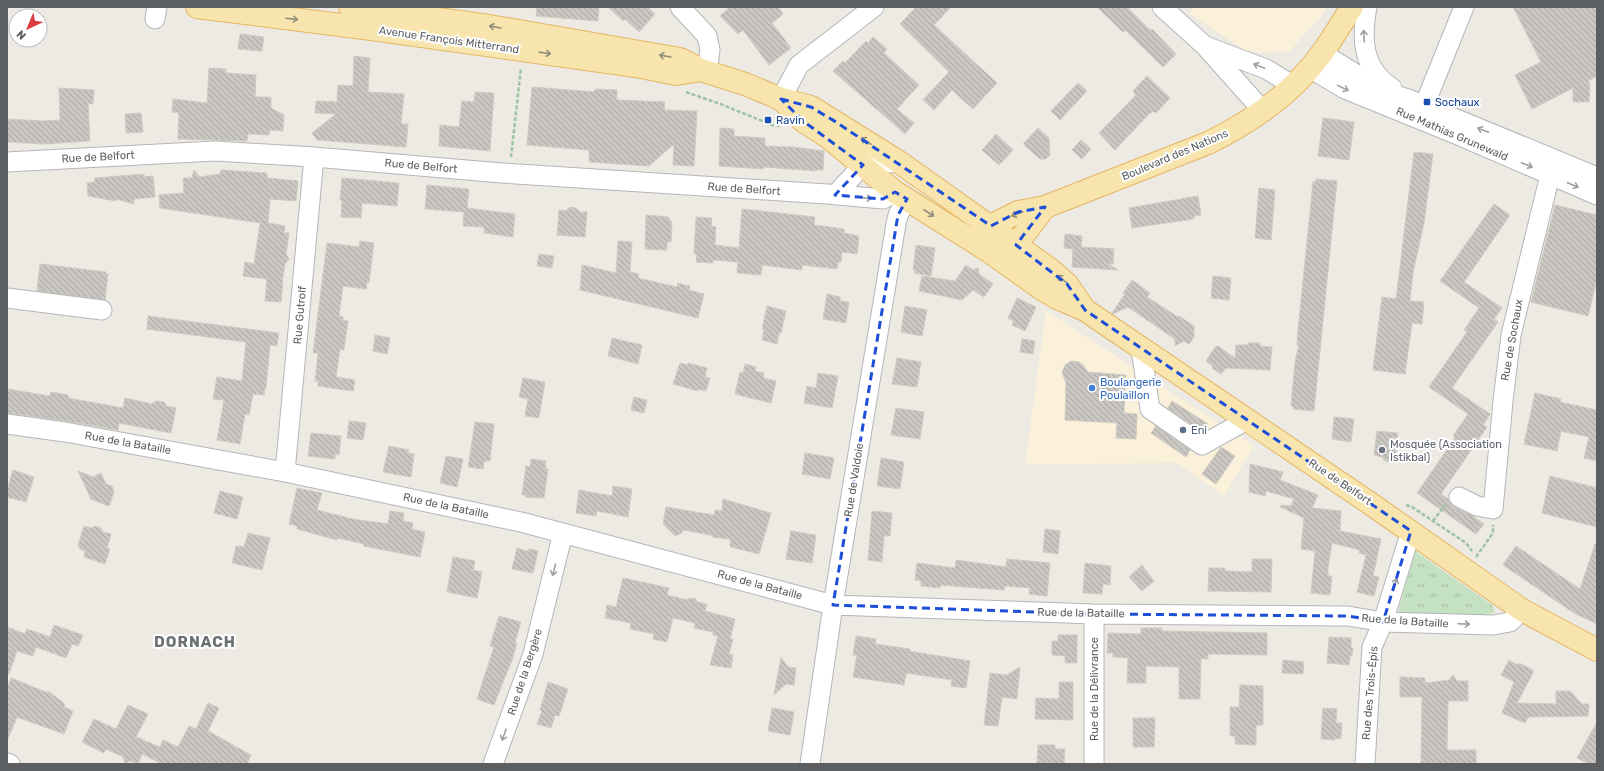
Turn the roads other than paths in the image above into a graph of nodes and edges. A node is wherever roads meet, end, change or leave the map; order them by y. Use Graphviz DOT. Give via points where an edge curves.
graph roads {
  1 [pos="197,7"];
  2 [pos="350,7"];
  3 [pos="680,7"];
  4 [pos="874,7"];
  5 [pos="1162,7"];
  6 [pos="1352,7"];
  7 [pos="1367,7"];
  8 [pos="1464,7"];
  9 [pos="230,9"];
  10 [pos="262,11"];
  11 [pos="1205,46"];
  12 [pos="1316,61"];
  13 [pos="704,71"];
  14 [pos="1292,86"];
  15 [pos="781,99"];
  16 [pos="1416,102"];
  17 [pos="1263,111"];
  18 [pos="314,157"];
  19 [pos="7,162"];
  20 [pos="899,162"];
  21 [pos="863,165"];
  22 [pos="1550,175"];
  23 [pos="1597,177"];
  24 [pos="835,195"];
  25 [pos="901,195"];
  26 [pos="1597,195"];
  27 [pos="1045,207"];
  28 [pos="990,226"];
  29 [pos="1016,245"];
  30 [pos="990,252"];
  31 [pos="7,298"];
  32 [pos="102,310"];
  33 [pos="1085,310"];
  34 [pos="1141,349"];
  35 [pos="1247,420"];
  36 [pos="7,424"];
  37 [pos="285,472"];
  38 [pos="1459,497"];
  39 [pos="1411,531"];
  40 [pos="563,533"];
  41 [pos="833,605"];
  42 [pos="1522,610"];
  43 [pos="1094,614"];
  44 [pos="1383,622"];
  45 [pos="1597,650"];
  46 [pos="493,764"];
  47 [pos="810,764"];
  48 [pos="1094,764"];
  49 [pos="1364,764"];
  1 -- 9 [label="main road, Avenue François Mitterrand"];
  13 -- 2 [label="main road, Avenue François Mitterrand, one-way" via="668,56 488,26"];
  3 -- 13 [label="street" via="707,36 710,50"];
  4 -- 15 [label="street" via="799,65"];
  5 -- 11 [label="street"];
  6 -- 12 [label="main road, Boulevard des Nations"];
  16 -- 7 [label="street, Rue Mathias Grunewald, one-way" via="1388,86 1374,71 1367,58 1363,33"];
  8 -- 16 [label="street"];
  9 -- 10 [label="main road, Avenue François Mitterrand"];
  10 -- 13 [label="main road, Avenue François Mitterrand, one-way" via="676,74"];
  14 -- 11 [label="street, one-way" via="1266,69"];
  11 -- 17 [label="street"];
  12 -- 14 [label="main road, Boulevard des Nations"];
  12 -- 16 [label="street, Rue Mathias Grunewald" via="1383,91"];
  12 -- 22 [label="street, Rue Mathias Grunewald, one-way" via="1346,89"];
  13 -- 15 [label="main road, Avenue François Mitterrand"];
  14 -- 17 [label="main road, Boulevard des Nations"];
  20 -- 15 [label="main road, Avenue François Mitterrand, one-way" via="811,107"];
  15 -- 21 [label="main road, Avenue François Mitterrand" via="803,122 828,137"];
  23 -- 16 [label="street, Rue Mathias Grunewald, one-way"];
  17 -- 27 [label="main road, Boulevard des Nations" via="1208,143"];
  18 -- 19 [label="street, Rue de Belfort" via="215,151"];
  18 -- 24 [label="street, Rue de Belfort" via="502,173"];
  18 -- 37 [label="street, Rue Gutrolf"];
  20 -- 21 [label="street"];
  20 -- 28 [label="main road, Rue de Belfort"];
  21 -- 24 [label="street"];
  21 -- 25 [label="main road, Rue de Belfort"];
  22 -- 26 [label="street, Rue Mathias Grunewald, one-way"];
  22 -- 38 [label="street, Rue de Sochaux" via="1511,335 1493,509 1477,506"];
  24 -- 25 [label="street, Rue de Belfort, one-way" via="883,199"];
  25 -- 30 [label="main road, Rue de Belfort, one-way"];
  25 -- 41 [label="street, Rue de Valdoie"];
  27 -- 28 [label="main road, Boulevard des Nations, one-way" via="1018,212"];
  27 -- 29 [label="main road"];
  28 -- 29 [label="main road, Rue de Belfort"];
  28 -- 30 [label="main road"];
  29 -- 30 [label="main road"];
  33 -- 29 [label="main road, Rue de Belfort, one-way" via="1067,284"];
  30 -- 33 [label="main road, Rue de Belfort" via="1057,298"];
  31 -- 32 [label="street"];
  33 -- 34 [label="main road, Rue de Belfort"];
  34 -- 35 [label="main road, Rue de Belfort"];
  34 -- 35 [label="street" via="1150,409 1202,445"];
  35 -- 39 [label="main road, Rue de Belfort"];
  36 -- 37 [label="street, Rue de la Bataille"];
  37 -- 40 [label="street, Rue de la Bataille"];
  39 -- 42 [label="main road, Rue de Belfort"];
  44 -- 39 [label="street, Rue des Trois-Épis, one-way"];
  40 -- 41 [label="street, Rue de la Bataille"];
  40 -- 46 [label="street, Rue de la Bergère, one-way" via="533,654"];
  41 -- 43 [label="street, Rue de la Bataille"];
  41 -- 47 [label="street, Rue de Valdoie"];
  44 -- 42 [label="street, Rue de la Bataille, one-way" via="1493,626 1510,622"];
  42 -- 45 [label="main road, Rue de Belfort"];
  43 -- 44 [label="street, Rue de la Bataille" via="1348,616"];
  43 -- 48 [label="street, Rue de la Délivrance"];
  44 -- 49 [label="street, Rue des Trois-Épis" via="1372,647"];
}
